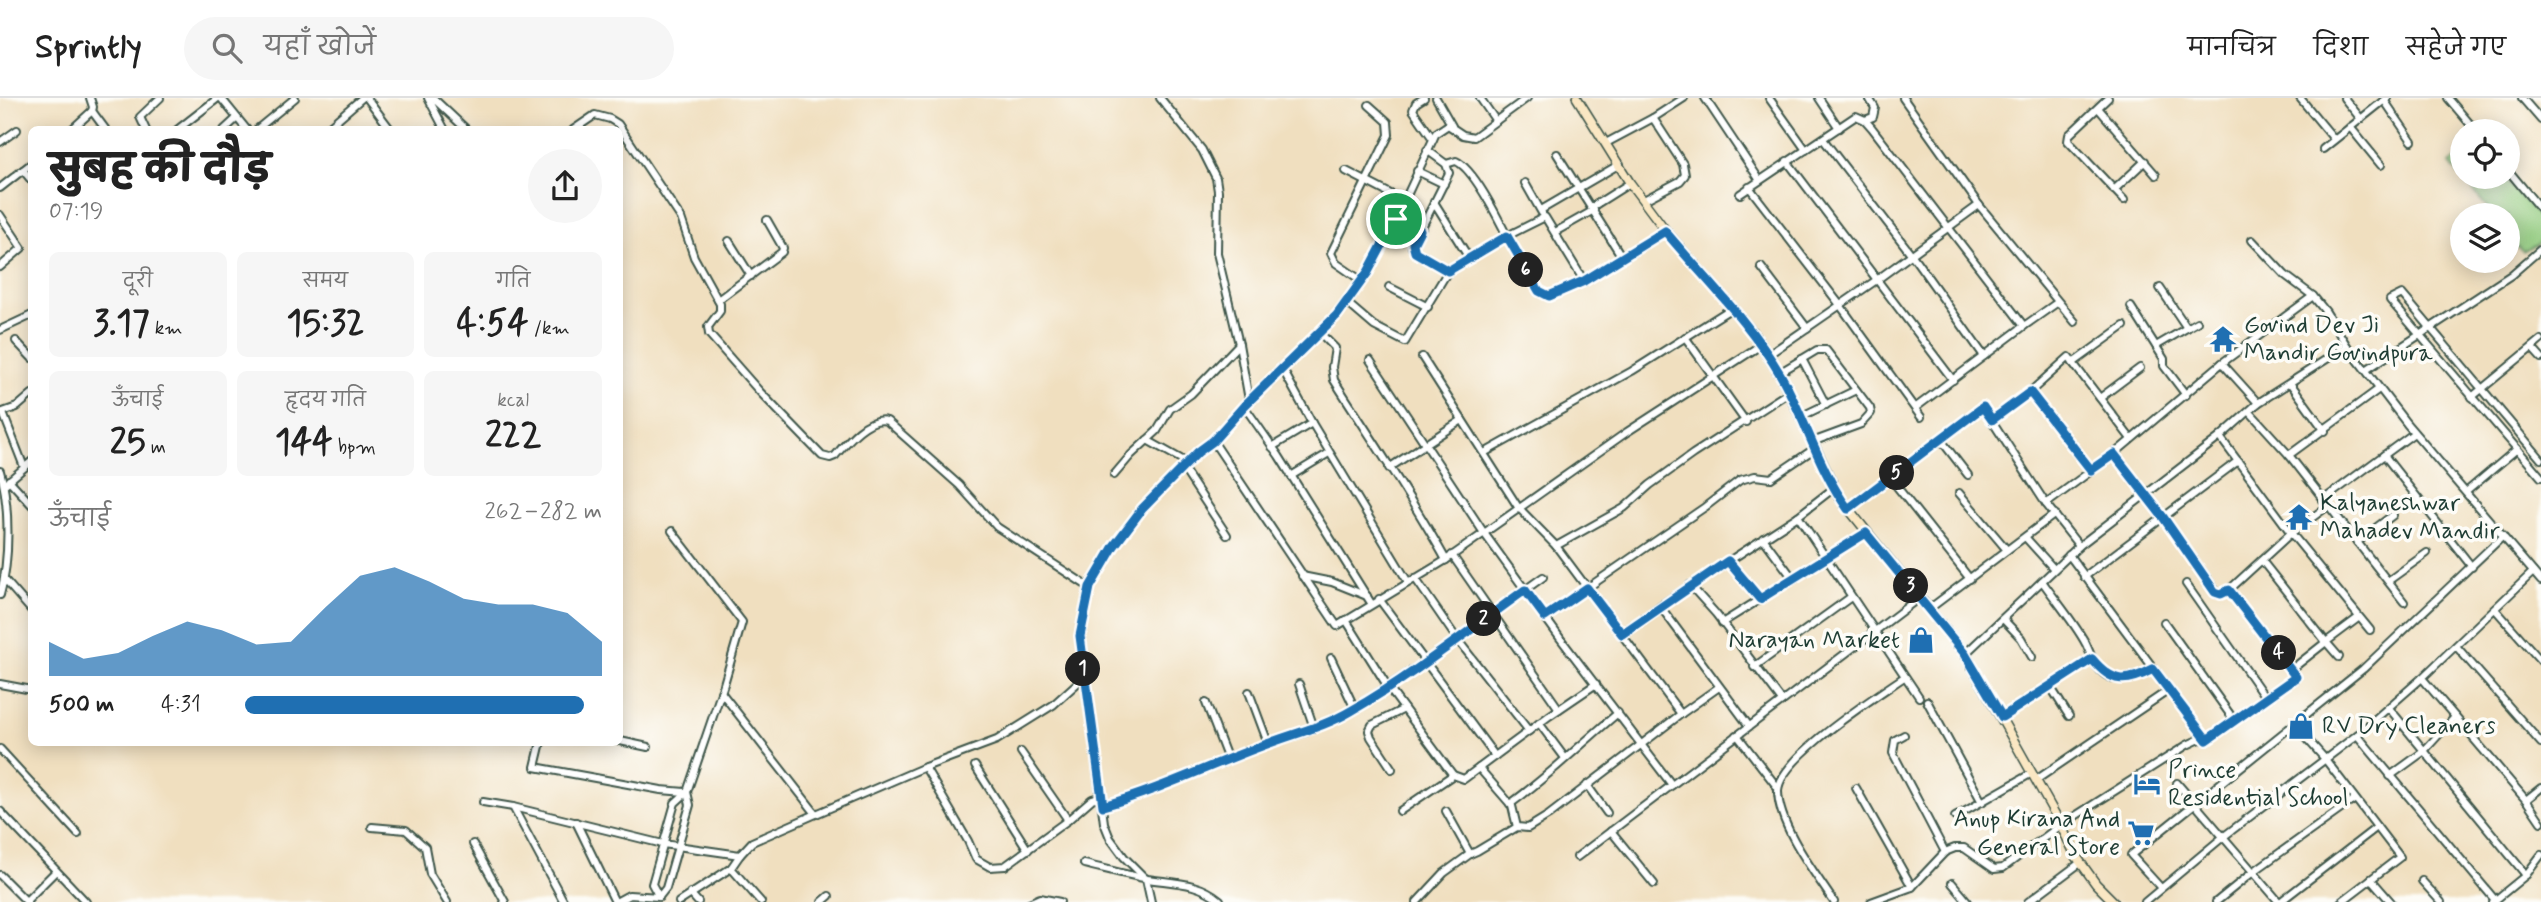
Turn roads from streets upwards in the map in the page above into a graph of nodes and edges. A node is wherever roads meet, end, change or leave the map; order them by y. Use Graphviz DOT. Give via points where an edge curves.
graph roads {
  1 [pos="90,98"];
  2 [pos="160,98"];
  3 [pos="233,98"];
  4 [pos="295,98"];
  5 [pos="365,98"];
  6 [pos="428,98"];
  7 [pos="433,98"];
  8 [pos="1160,98"];
  9 [pos="1424,98"];
  10 [pos="1436,98"];
  11 [pos="1480,98"];
  12 [pos="1527,98"];
  13 [pos="1577,98"];
  14 [pos="1684,98"];
  15 [pos="1706,98"];
  16 [pos="1769,98"];
  17 [pos="1819,98"];
  18 [pos="1869,98"];
  19 [pos="1903,98"];
  20 [pos="2108,98"];
  21 [pos="2300,98"];
  22 [pos="2344,98"];
  23 [pos="2448,98"];
  24 [pos="2522,98"];
  25 [pos="2386,99"];
  26 [pos="222,100"];
  27 [pos="1369,105"];
  28 [pos="2098,108"];
  29 [pos="92,111"];
  30 [pos="237,117"];
  31 [pos="1653,118"];
  32 [pos="2361,119"];
  33 [pos="2466,119"];
  34 [pos="1865,120"];
  35 [pos="2541,120"];
  36 [pos="1496,121"];
  37 [pos="334,122"];
  38 [pos="1452,125"];
  39 [pos="75,126"];
  40 [pos="103,126"];
  41 [pos="144,126"];
  42 [pos="183,126"];
  43 [pos="228,126"];
  44 [pos="244,126"];
  45 [pos="261,126"];
  46 [pos="330,126"];
  47 [pos="337,126"];
  48 [pos="388,126"];
  49 [pos="443,126"];
  50 [pos="463,126"];
  51 [pos="579,126"];
  52 [pos="619,126"];
  53 [pos="2350,127"];
  54 [pos="1839,128"];
  55 [pos="17,130"];
  56 [pos="623,131"];
  57 [pos="1433,139"];
  58 [pos="1823,139"];
  59 [pos="2334,139"];
  60 [pos="2412,141"];
  61 [pos="0,142"];
  62 [pos="1606,144"];
  63 [pos="2323,149"];
  64 [pos="1427,150"];
  65 [pos="1805,150"];
  66 [pos="1558,154"];
  67 [pos="1787,161"];
  68 [pos="2145,161"];
  69 [pos="1446,164"];
  70 [pos="1620,164"];
  71 [pos="2381,165"];
  72 [pos="28,166"];
  73 [pos="23,170"];
  74 [pos="1346,171"];
  75 [pos="1417,171"];
  76 [pos="2156,175"];
  77 [pos="28,176"];
  78 [pos="1759,179"];
  79 [pos="1366,181"];
  80 [pos="1525,183"];
  81 [pos="1630,183"];
  82 [pos="1444,184"];
  83 [pos="2520,185"];
  84 [pos="1580,187"];
  85 [pos="1749,187"];
  86 [pos="0,188"];
  87 [pos="2114,190"];
  88 [pos="1740,194"];
  89 [pos="1644,200"];
  90 [pos="2124,200"];
  91 [pos="1404,201"];
  92 [pos="1434,202"];
  93 [pos="1979,205"];
  94 [pos="1593,209"];
  95 [pos="1541,210"];
  96 [pos="2541,210"];
  97 [pos="0,215"];
  98 [pos="1545,217"];
  99 [pos="1396,219"];
  100 [pos="767,220"];
  101 [pos="1949,227"];
  102 [pos="1420,230"];
  103 [pos="1665,231"];
  104 [pos="1555,232"];
  105 [pos="1507,236"];
  106 [pos="2252,240"];
  107 [pos="729,241"];
  108 [pos="2541,249"];
  109 [pos="1912,255"];
  110 [pos="1622,257"];
  111 [pos="1469,258"];
  112 [pos="0,267"];
  113 [pos="1761,267"];
  114 [pos="1448,271"];
  115 [pos="751,276"];
  116 [pos="1878,279"];
  117 [pos="1362,281"];
  118 [pos="1584,281"];
  119 [pos="1388,287"];
  120 [pos="2160,288"];
  121 [pos="2313,296"];
  122 [pos="718,300"];
  123 [pos="1346,302"];
  124 [pos="2058,302"];
  125 [pos="1840,305"];
  126 [pos="1428,307"];
  127 [pos="2131,307"];
  128 [pos="1732,308"];
  129 [pos="28,316"];
  130 [pos="2075,322"];
  131 [pos="2197,322"];
  132 [pos="2024,326"];
  133 [pos="2124,326"];
  134 [pos="2431,326"];
  135 [pos="1807,328"];
  136 [pos="2187,328"];
  137 [pos="0,330"];
  138 [pos="1319,332"];
  139 [pos="2420,334"];
  140 [pos="1685,337"];
  141 [pos="2541,340"];
  142 [pos="16,341"];
  143 [pos="1239,344"];
  144 [pos="1761,345"];
  145 [pos="2156,346"];
  146 [pos="2347,346"];
  147 [pos="2532,348"];
  148 [pos="28,354"];
  149 [pos="1768,355"];
  150 [pos="1984,356"];
  151 [pos="1422,357"];
  152 [pos="2541,358"];
  153 [pos="1802,359"];
  154 [pos="1370,360"];
  155 [pos="2073,363"];
  156 [pos="2222,363"];
  157 [pos="1282,368"];
  158 [pos="2140,368"];
  159 [pos="2366,370"];
  160 [pos="1779,373"];
  161 [pos="1714,374"];
  162 [pos="1953,380"];
  163 [pos="2290,383"];
  164 [pos="2483,387"];
  165 [pos="2379,389"];
  166 [pos="1856,390"];
  167 [pos="1788,392"];
  168 [pos="2030,392"];
  169 [pos="2186,395"];
  170 [pos="28,397"];
  171 [pos="2472,397"];
  172 [pos="2100,398"];
  173 [pos="1246,403"];
  174 [pos="2258,403"];
  175 [pos="1826,405"];
  176 [pos="1915,408"];
  177 [pos="2250,412"];
  178 [pos="1,413"];
  179 [pos="1800,417"];
  180 [pos="1921,417"];
  181 [pos="1462,419"];
  182 [pos="1992,420"];
  183 [pos="1746,422"];
  184 [pos="1312,423"];
  185 [pos="2325,431"];
  186 [pos="2414,432"];
  187 [pos="2220,437"];
  188 [pos="2131,439"];
  189 [pos="1147,440"];
  190 [pos="1941,440"];
  191 [pos="1213,441"];
  192 [pos="1426,443"];
  193 [pos="1813,445"];
  194 [pos="1272,447"];
  195 [pos="2517,449"];
  196 [pos="1329,453"];
  197 [pos="1484,453"];
  198 [pos="2114,454"];
  199 [pos="2289,455"];
  200 [pos="2384,455"];
  201 [pos="2541,459"];
  202 [pos="2238,461"];
  203 [pos="28,464"];
  204 [pos="1185,465"];
  205 [pos="24,467"];
  206 [pos="1389,468"];
  207 [pos="2091,470"];
  208 [pos="0,471"];
  209 [pos="1114,475"];
  210 [pos="1968,475"];
  211 [pos="1291,476"];
  212 [pos="2541,477"];
  213 [pos="1890,478"];
  214 [pos="6,482"];
  215 [pos="1834,488"];
  216 [pos="2466,492"];
  217 [pos="1959,493"];
  218 [pos="2146,494"];
  219 [pos="28,501"];
  220 [pos="2,502"];
  221 [pos="2326,503"];
  222 [pos="2046,504"];
  223 [pos="1518,508"];
  224 [pos="1848,509"];
  225 [pos="2055,514"];
  226 [pos="2393,515"];
  227 [pos="1798,516"];
  228 [pos="2163,517"];
  229 [pos="672,531"];
  230 [pos="1484,533"];
  231 [pos="1866,533"];
  232 [pos="2291,533"];
  233 [pos="1227,535"];
  234 [pos="2503,536"];
  235 [pos="1763,538"];
  236 [pos="2026,538"];
  237 [pos="2357,542"];
  238 [pos="1556,546"];
  239 [pos="2079,546"];
  240 [pos="2007,550"];
  241 [pos="2427,553"];
  242 [pos="2069,555"];
  243 [pos="1824,557"];
  244 [pos="1449,558"];
  245 [pos="1728,561"];
  246 [pos="2263,562"];
  247 [pos="2472,567"];
  248 [pos="2054,569"];
  249 [pos="2533,572"];
  250 [pos="1302,576"];
  251 [pos="1543,577"];
  252 [pos="1792,577"];
  253 [pos="2084,577"];
  254 [pos="1415,578"];
  255 [pos="4,579"];
  256 [pos="1970,579"];
  257 [pos="2042,581"];
  258 [pos="2388,581"];
  259 [pos="2541,581"];
  260 [pos="1408,582"];
  261 [pos="2186,584"];
  262 [pos="1690,585"];
  263 [pos="1090,587"];
  264 [pos="1587,588"];
  265 [pos="1525,590"];
  266 [pos="2229,590"];
  267 [pos="0,595"];
  268 [pos="1851,597"];
  269 [pos="1920,597"];
  270 [pos="1379,599"];
  271 [pos="1760,599"];
  272 [pos="1369,600"];
  273 [pos="2404,602"];
  274 [pos="28,606"];
  275 [pos="1660,606"];
  276 [pos="1929,609"];
  277 [pos="2495,609"];
  278 [pos="1492,614"];
  279 [pos="1545,617"];
  280 [pos="2358,618"];
  281 [pos="2003,619"];
  282 [pos="1346,620"];
  283 [pos="2164,622"];
  284 [pos="1722,623"];
  285 [pos="2370,630"];
  286 [pos="1873,631"];
  287 [pos="1622,634"];
  288 [pos="1457,639"];
  289 [pos="2326,642"];
  290 [pos="2456,646"];
  291 [pos="1965,654"];
  292 [pos="2032,657"];
  293 [pos="2339,657"];
  294 [pos="1331,658"];
  295 [pos="2092,659"];
  296 [pos="2541,661"];
  297 [pos="1424,663"];
  298 [pos="1754,667"];
  299 [pos="2153,669"];
  300 [pos="2292,669"];
  301 [pos="1084,677"];
  302 [pos="1904,677"];
  303 [pos="2422,678"];
  304 [pos="0,684"];
  305 [pos="1299,684"];
  306 [pos="1597,684"];
  307 [pos="2050,686"];
  308 [pos="1388,687"];
  309 [pos="1719,687"];
  310 [pos="28,689"];
  311 [pos="2169,690"];
  312 [pos="721,692"];
  313 [pos="1249,692"];
  314 [pos="1919,697"];
  315 [pos="2265,697"];
  316 [pos="1782,701"];
  317 [pos="1927,701"];
  318 [pos="1206,703"];
  319 [pos="2389,708"];
  320 [pos="1354,709"];
  321 [pos="1404,709"];
  322 [pos="1559,709"];
  323 [pos="1618,713"];
  324 [pos="1681,714"];
  325 [pos="2069,716"];
  326 [pos="2002,717"];
  327 [pos="2455,717"];
  328 [pos="2234,720"];
  329 [pos="1539,723"];
  330 [pos="2294,724"];
  331 [pos="1749,726"];
  332 [pos="1314,728"];
  333 [pos="1529,731"];
  334 [pos="1737,735"];
  335 [pos="1904,735"];
  336 [pos="2357,735"];
  337 [pos="2207,740"];
  338 [pos="623,742"];
  339 [pos="1268,743"];
  340 [pos="2541,743"];
  341 [pos="540,746"];
  342 [pos="1640,746"];
  343 [pos="648,747"];
  344 [pos="0,749"];
  345 [pos="1021,752"];
  346 [pos="2423,752"];
  347 [pos="1495,756"];
  348 [pos="1565,758"];
  349 [pos="2325,759"];
  350 [pos="1228,760"];
  351 [pos="975,766"];
  352 [pos="925,767"];
  353 [pos="1479,768"];
  354 [pos="1392,769"];
  355 [pos="1453,775"];
  356 [pos="2390,776"];
  357 [pos="2034,777"];
  358 [pos="2177,783"];
  359 [pos="1587,785"];
  360 [pos="1672,785"];
  361 [pos="1778,788"];
  362 [pos="1856,788"];
  363 [pos="2541,788"];
  364 [pos="687,792"];
  365 [pos="1102,796"];
  366 [pos="2355,799"];
  367 [pos="2526,800"];
  368 [pos="1982,802"];
  369 [pos="483,803"];
  370 [pos="1510,804"];
  371 [pos="1103,806"];
  372 [pos="2194,806"];
  373 [pos="513,807"];
  374 [pos="0,811"];
  375 [pos="1400,811"];
  376 [pos="1446,811"];
  377 [pos="1607,813"];
  378 [pos="816,814"];
  379 [pos="1955,817"];
  380 [pos="1068,820"];
  381 [pos="576,822"];
  382 [pos="2541,822"];
  383 [pos="2061,825"];
  384 [pos="372,827"];
  385 [pos="1517,827"];
  386 [pos="2377,827"];
  387 [pos="1611,831"];
  388 [pos="78,834"];
  389 [pos="2223,837"];
  390 [pos="473,844"];
  391 [pos="663,845"];
  392 [pos="678,847"];
  393 [pos="1028,850"];
  394 [pos="1945,852"];
  395 [pos="1469,854"];
  396 [pos="740,855"];
  397 [pos="2541,855"];
  398 [pos="1577,857"];
  399 [pos="2080,863"];
  400 [pos="1084,864"];
  401 [pos="732,868"];
  402 [pos="56,871"];
  403 [pos="2253,872"];
  404 [pos="0,875"];
  405 [pos="2526,875"];
  406 [pos="1146,879"];
  407 [pos="2371,879"];
  408 [pos="2422,881"];
  409 [pos="1952,883"];
  410 [pos="1654,884"];
  411 [pos="1912,887"];
  412 [pos="2161,888"];
  413 [pos="690,893"];
  414 [pos="829,896"];
  415 [pos="659,897"];
  416 [pos="27,901"];
  417 [pos="1876,901"];
  418 [pos="2494,901"];
  419 [pos="86,902"];
  420 [pos="447,902"];
  421 [pos="505,902"];
  422 [pos="564,902"];
  423 [pos="616,902"];
  424 [pos="679,902"];
  425 [pos="698,902"];
  426 [pos="761,902"];
  427 [pos="822,902"];
  428 [pos="1031,902"];
  429 [pos="1060,902"];
  430 [pos="1151,902"];
  431 [pos="1219,902"];
  432 [pos="1417,902"];
  433 [pos="1834,902"];
  434 [pos="1968,902"];
  435 [pos="2028,902"];
  436 [pos="2114,902"];
  437 [pos="2145,902"];
  438 [pos="2216,902"];
  439 [pos="2279,902"];
  440 [pos="2342,902"];
  441 [pos="2390,902"];
  442 [pos="2441,902"];
  1 -- 29 [label="street"];
  2 -- 41 [label="street" via="140,117"];
  3 -- 26 [label="street"];
  4 -- 45 [label="street"];
  5 -- 37 [label="street"];
  5 -- 48 [label="street"];
  6 -- 49 [label="street"];
  7 -- 50 [label="street"];
  8 -- 143 [label="street" via="1202,150 1216,178 1217,253"];
  9 -- 57 [label="street" via="1413,110"];
  10 -- 38 [label="street"];
  11 -- 36 [label="street"];
  12 -- 36 [label="street"];
  13 -- 62 [label="street"];
  14 -- 31 [label="street"];
  15 -- 78 [label="street"];
  16 -- 65 [label="street"];
  17 -- 54 [label="street"];
  18 -- 34 [label="street" via="1875,108 1873,117"];
  19 -- 93 [label="street"];
  20 -- 28 [label="street"];
  21 -- 59 [label="street"];
  22 -- 32 [label="street"];
  23 -- 33 [label="street"];
  24 -- 35 [label="street"];
  25 -- 32 [label="street"];
  25 -- 60 [label="street"];
  26 -- 30 [label="street"];
  26 -- 42 [label="street"];
  27 -- 79 [label="street" via="1390,129"];
  28 -- 68 [label="street"];
  28 -- 87 [label="street" via="2068,141"];
  29 -- 39 [label="street"];
  29 -- 40 [label="street"];
  30 -- 43 [label="street"];
  30 -- 44 [label="street"];
  31 -- 62 [label="street"];
  31 -- 89 [label="street" via="1683,164 1685,175"];
  32 -- 53 [label="street"];
  34 -- 54 [label="street" via="1856,116"];
  34 -- 101 [label="street"];
  36 -- 38 [label="street" via="1474,137"];
  37 -- 46 [label="street"];
  37 -- 47 [label="street"];
  38 -- 57 [label="street" via="1442,127"];
  51 -- 52 [label="street" via="595,116"];
  53 -- 59 [label="street"];
  53 -- 71 [label="street"];
  54 -- 58 [label="street"];
  55 -- 61 [label="street"];
  56 -- 122 [label="street" via="681,218 694,257"];
  57 -- 64 [label="street"];
  58 -- 65 [label="street"];
  58 -- 109 [label="street"];
  59 -- 63 [label="street"];
  62 -- 70 [label="street"];
  64 -- 69 [label="street"];
  64 -- 75 [label="street"];
  65 -- 67 [label="street"];
  66 -- 84 [label="street"];
  67 -- 78 [label="street"];
  67 -- 116 [label="street"];
  68 -- 76 [label="street"];
  68 -- 87 [label="street"];
  69 -- 82 [label="street" via="1449,173"];
  69 -- 105 [label="street" via="1456,161 1465,167"];
  70 -- 81 [label="street"];
  70 -- 84 [label="street"];
  72 -- 73 [label="street"];
  73 -- 77 [label="street"];
  73 -- 86 [label="street"];
  74 -- 79 [label="street"];
  75 -- 82 [label="street"];
  75 -- 91 [label="street"];
  78 -- 85 [label="street"];
  79 -- 91 [label="street"];
  79 -- 117 [label="street" via="1331,253 1336,263"];
  80 -- 95 [label="street"];
  81 -- 89 [label="street"];
  81 -- 94 [label="street"];
  82 -- 92 [label="street"];
  83 -- 96 [label="street"];
  84 -- 94 [label="street"];
  84 -- 95 [label="street"];
  85 -- 88 [label="street"];
  85 -- 125 [label="street"];
  87 -- 90 [label="street"];
  89 -- 103 [label="street"];
  91 -- 99 [label="street"];
  92 -- 102 [label="street"];
  92 -- 111 [label="street"];
  93 -- 101 [label="street"];
  93 -- 124 [label="street"];
  94 -- 104 [label="street"];
  94 -- 110 [label="street"];
  95 -- 98 [label="street"];
  97 -- 112 [label="street" via="22,247"];
  98 -- 104 [label="street"];
  98 -- 105 [label="street"];
  99 -- 102 [label="street"];
  99 -- 117 [label="street"];
  100 -- 115 [label="street" via="782,252"];
  101 -- 109 [label="street"];
  101 -- 132 [label="street"];
  102 -- 114 [label="street" via="1413,250"];
  103 -- 110 [label="street"];
  103 -- 128 [label="street"];
  104 -- 118 [label="street"];
  105 -- 111 [label="street"];
  105 -- 118 [label="street" via="1542,294 1549,296"];
  106 -- 121 [label="street"];
  107 -- 115 [label="street"];
  108 -- 134 [label="street" via="2511,275"];
  109 -- 116 [label="street"];
  109 -- 150 [label="street"];
  110 -- 118 [label="street"];
  111 -- 114 [label="street"];
  113 -- 135 [label="street"];
  114 -- 126 [label="street"];
  115 -- 122 [label="street"];
  116 -- 125 [label="street"];
  116 -- 162 [label="street"];
  117 -- 123 [label="street"];
  119 -- 126 [label="street"];
  120 -- 136 [label="street"];
  121 -- 146 [label="street"];
  121 -- 156 [label="street"];
  122 -- 263 [label="street" via="720,311 708,327 709,334 822,456 835,456 870,423 887,421 959,485 997,527"];
  123 -- 126 [label="street" via="1374,326 1405,342"];
  123 -- 138 [label="street"];
  124 -- 130 [label="street"];
  124 -- 132 [label="street"];
  125 -- 135 [label="street"];
  125 -- 176 [label="street"];
  127 -- 145 [label="street"];
  128 -- 140 [label="street"];
  128 -- 144 [label="street"];
  129 -- 137 [label="street"];
  131 -- 136 [label="street"];
  132 -- 150 [label="street"];
  133 -- 155 [label="street"];
  134 -- 139 [label="street"];
  134 -- 139 [label="street" via="2402,294 2390,300"];
  134 -- 164 [label="street"];
  135 -- 149 [label="street"];
  136 -- 145 [label="street"];
  138 -- 157 [label="street"];
  138 -- 206 [label="street" via="1335,348 1334,380"];
  139 -- 159 [label="street"];
  139 -- 171 [label="street"];
  140 -- 161 [label="street"];
  140 -- 197 [label="street"];
  141 -- 147 [label="street"];
  142 -- 148 [label="street"];
  143 -- 173 [label="street"];
  143 -- 189 [label="street" via="1187,398 1170,409"];
  144 -- 149 [label="street"];
  144 -- 161 [label="street"];
  145 -- 169 [label="street" via="2164,366"];
  146 -- 159 [label="street"];
  146 -- 163 [label="street"];
  147 -- 152 [label="street"];
  147 -- 164 [label="street"];
  149 -- 160 [label="street"];
  150 -- 162 [label="street"];
  151 -- 181 [label="street"];
  153 -- 160 [label="street"];
  153 -- 166 [label="street" via="1826,350"];
  153 -- 175 [label="street"];
  154 -- 192 [label="street"];
  155 -- 168 [label="street" via="2068,357"];
  155 -- 172 [label="street"];
  156 -- 169 [label="street"];
  156 -- 174 [label="street"];
  157 -- 173 [label="street"];
  157 -- 184 [label="street"];
  158 -- 172 [label="street"];
  159 -- 165 [label="street"];
  160 -- 167 [label="street"];
  161 -- 183 [label="street"];
  161 -- 223 [label="street"];
  162 -- 176 [label="street"];
  163 -- 174 [label="street"];
  163 -- 185 [label="street"];
  164 -- 171 [label="street"];
  164 -- 201 [label="street"];
  165 -- 185 [label="street"];
  165 -- 186 [label="street"];
  166 -- 175 [label="street"];
  166 -- 193 [label="street" via="1870,408 1869,417"];
  167 -- 179 [label="street"];
  167 -- 183 [label="street"];
  168 -- 182 [label="street"];
  168 -- 207 [label="street"];
  169 -- 188 [label="street"];
  170 -- 178 [label="street"];
  171 -- 195 [label="street"];
  172 -- 188 [label="street"];
  173 -- 191 [label="street"];
  173 -- 194 [label="street"];
  174 -- 177 [label="street"];
  175 -- 179 [label="street"];
  176 -- 180 [label="street"];
  177 -- 187 [label="street"];
  177 -- 199 [label="street"];
  178 -- 205 [label="street"];
  179 -- 193 [label="street"];
  181 -- 192 [label="street"];
  181 -- 197 [label="street"];
  182 -- 190 [label="street" via="1983,407"];
  182 -- 222 [label="street"];
  183 -- 238 [label="street" via="1693,454 1624,508"];
  184 -- 194 [label="street"];
  184 -- 196 [label="street"];
  185 -- 199 [label="street"];
  186 -- 200 [label="street"];
  186 -- 216 [label="street"];
  187 -- 202 [label="street"];
  187 -- 218 [label="street"];
  188 -- 198 [label="street"];
  189 -- 204 [label="street"];
  189 -- 209 [label="street"];
  190 -- 210 [label="street"];
  190 -- 213 [label="street"];
  191 -- 204 [label="street"];
  191 -- 250 [label="street"];
  192 -- 206 [label="street"];
  192 -- 230 [label="street"];
  193 -- 215 [label="street"];
  193 -- 264 [label="street" via="1770,478 1740,480"];
  194 -- 211 [label="street"];
  195 -- 212 [label="street"];
  195 -- 216 [label="street"];
  196 -- 211 [label="street"];
  196 -- 260 [label="street"];
  197 -- 223 [label="street"];
  198 -- 207 [label="street"];
  198 -- 218 [label="street"];
  199 -- 221 [label="street"];
  200 -- 221 [label="street"];
  200 -- 247 [label="street"];
  202 -- 228 [label="street"];
  202 -- 232 [label="street"];
  203 -- 205 [label="street"];
  204 -- 233 [label="street"];
  204 -- 263 [label="street" via="1129,525"];
  205 -- 214 [label="street"];
  206 -- 244 [label="street"];
  207 -- 222 [label="street"];
  208 -- 214 [label="street"];
  211 -- 272 [label="street"];
  213 -- 224 [label="street"];
  213 -- 256 [label="street"];
  214 -- 219 [label="street"];
  214 -- 220 [label="street"];
  215 -- 224 [label="street"];
  215 -- 227 [label="street"];
  216 -- 234 [label="street"];
  217 -- 240 [label="street"];
  218 -- 228 [label="street"];
  218 -- 239 [label="street"];
  220 -- 255 [label="street" via="6,518"];
  221 -- 232 [label="street"];
  221 -- 237 [label="street"];
  222 -- 225 [label="street"];
  223 -- 230 [label="street"];
  223 -- 238 [label="street"];
  224 -- 231 [label="street"];
  225 -- 236 [label="street"];
  225 -- 239 [label="street"];
  226 -- 237 [label="street"];
  227 -- 235 [label="street"];
  227 -- 243 [label="street"];
  228 -- 253 [label="street"];
  228 -- 266 [label="street" via="2215,592"];
  229 -- 312 [label="street" via="742,622"];
  230 -- 244 [label="street"];
  230 -- 265 [label="street"];
  231 -- 243 [label="street"];
  231 -- 269 [label="street"];
  232 -- 246 [label="street"];
  232 -- 280 [label="street"];
  234 -- 247 [label="street"];
  234 -- 249 [label="street"];
  235 -- 245 [label="street"];
  235 -- 252 [label="street"];
  236 -- 240 [label="street"];
  236 -- 248 [label="street"];
  237 -- 258 [label="street"];
  238 -- 264 [label="street"];
  239 -- 242 [label="street"];
  240 -- 256 [label="street"];
  241 -- 258 [label="street"];
  242 -- 248 [label="street"];
  242 -- 253 [label="street"];
  243 -- 252 [label="street"];
  243 -- 268 [label="street"];
  244 -- 254 [label="street"];
  244 -- 278 [label="street"];
  245 -- 262 [label="street"];
  245 -- 271 [label="street"];
  246 -- 266 [label="street"];
  246 -- 289 [label="street"];
  247 -- 330 [label="street" via="2363,668"];
  248 -- 257 [label="street"];
  249 -- 259 [label="street"];
  249 -- 277 [label="street"];
  250 -- 272 [label="street" via="1332,582"];
  250 -- 282 [label="street" via="1336,626"];
  251 -- 265 [label="street"];
  252 -- 271 [label="street"];
  253 -- 299 [label="street"];
  254 -- 260 [label="street"];
  254 -- 288 [label="street"];
  255 -- 267 [label="street"];
  255 -- 274 [label="street"];
  256 -- 276 [label="street"];
  257 -- 281 [label="street"];
  257 -- 295 [label="street"];
  258 -- 273 [label="street"];
  260 -- 270 [label="street"];
  261 -- 315 [label="street"];
  262 -- 275 [label="street"];
  262 -- 284 [label="street"];
  263 -- 301 [label="street" via="1080,636"];
  264 -- 279 [label="street"];
  264 -- 287 [label="street"];
  265 -- 278 [label="street"];
  265 -- 279 [label="street"];
  266 -- 300 [label="street"];
  268 -- 286 [label="street"];
  268 -- 298 [label="street"];
  269 -- 276 [label="street"];
  269 -- 286 [label="street"];
  270 -- 272 [label="street"];
  270 -- 297 [label="street"];
  271 -- 284 [label="street"];
  272 -- 282 [label="street"];
  275 -- 287 [label="street"];
  275 -- 309 [label="street"];
  276 -- 291 [label="street"];
  277 -- 290 [label="street"];
  277 -- 296 [label="street"];
  278 -- 288 [label="street"];
  278 -- 322 [label="street"];
  279 -- 306 [label="street"];
  280 -- 285 [label="street"];
  280 -- 289 [label="street"];
  281 -- 291 [label="street"];
  281 -- 292 [label="street"];
  282 -- 308 [label="street"];
  283 -- 328 [label="street"];
  284 -- 298 [label="street"];
  286 -- 302 [label="street"];
  286 -- 316 [label="street"];
  287 -- 324 [label="street"];
  288 -- 297 [label="street"];
  288 -- 333 [label="street"];
  289 -- 293 [label="street"];
  289 -- 300 [label="street"];
  290 -- 303 [label="street"];
  290 -- 340 [label="street"];
  291 -- 326 [label="street"];
  294 -- 320 [label="street"];
  295 -- 299 [label="street" via="2105,675 2114,678 2139,676"];
  295 -- 307 [label="street"];
  297 -- 308 [label="street"];
  297 -- 347 [label="street"];
  298 -- 316 [label="street"];
  299 -- 311 [label="street"];
  300 -- 315 [label="street" via="2296,677"];
  301 -- 352 [label="street" via="1053,705 997,740"];
  301 -- 365 [label="street"];
  302 -- 314 [label="street"];
  302 -- 361 [label="street" via="1794,760"];
  303 -- 319 [label="street"];
  303 -- 327 [label="street"];
  304 -- 310 [label="street"];
  305 -- 332 [label="street"];
  306 -- 322 [label="street"];
  306 -- 323 [label="street"];
  307 -- 325 [label="street"];
  307 -- 326 [label="street"];
  308 -- 320 [label="street"];
  308 -- 321 [label="street"];
  309 -- 324 [label="street"];
  309 -- 331 [label="street"];
  311 -- 337 [label="street"];
  311 -- 357 [label="street"];
  312 -- 364 [label="street"];
  312 -- 378 [label="street"];
  313 -- 339 [label="street"];
  315 -- 328 [label="street"];
  316 -- 331 [label="street"];
  317 -- 368 [label="street"];
  318 -- 350 [label="street"];
  319 -- 336 [label="street"];
  319 -- 346 [label="street"];
  320 -- 332 [label="street"];
  321 -- 354 [label="street" via="1369,731"];
  321 -- 355 [label="street"];
  322 -- 329 [label="street"];
  323 -- 342 [label="street"];
  323 -- 348 [label="street"];
  324 -- 342 [label="street"];
  326 -- 357 [label="street"];
  327 -- 346 [label="street"];
  327 -- 367 [label="street"];
  328 -- 337 [label="street"];
  329 -- 333 [label="street"];
  329 -- 348 [label="street"];
  330 -- 349 [label="street"];
  330 -- 372 [label="street"];
  331 -- 334 [label="street"];
  332 -- 339 [label="street"];
  333 -- 347 [label="street"];
  334 -- 360 [label="street"];
  334 -- 361 [label="street"];
  335 -- 394 [label="street" via="1895,740 1893,753"];
  336 -- 349 [label="street"];
  336 -- 356 [label="street"];
  337 -- 383 [label="street" via="2187,745"];
  338 -- 343 [label="street"];
  339 -- 350 [label="street"];
  341 -- 364 [label="street" via="535,767"];
  342 -- 359 [label="street"];
  342 -- 360 [label="street"];
  344 -- 388 [label="street"];
  345 -- 380 [label="street"];
  346 -- 356 [label="street"];
  346 -- 405 [label="street"];
  347 -- 353 [label="street"];
  348 -- 370 [label="street"];
  349 -- 366 [label="street"];
  349 -- 389 [label="street"];
  350 -- 371 [label="street"];
  351 -- 393 [label="street"];
  352 -- 378 [label="street"];
  352 -- 393 [label="street" via="976,859 990,867 1005,866"];
  353 -- 355 [label="street" via="1464,779"];
  353 -- 370 [label="street"];
  355 -- 375 [label="street"];
  356 -- 418 [label="street"];
  357 -- 368 [label="street"];
  357 -- 383 [label="street"];
  358 -- 372 [label="street"];
  359 -- 377 [label="street"];
  359 -- 385 [label="street" via="1534,825"];
  360 -- 387 [label="street"];
  361 -- 433 [label="street" via="1780,806 1799,849"];
  362 -- 411 [label="street"];
  363 -- 367 [label="street"];
  364 -- 391 [label="street" via="675,803"];
  364 -- 392 [label="street" via="690,805"];
  365 -- 371 [label="street"];
  365 -- 380 [label="street"];
  366 -- 386 [label="street"];
  366 -- 403 [label="street"];
  367 -- 382 [label="street"];
  368 -- 379 [label="street"];
  369 -- 373 [label="street"];
  370 -- 385 [label="street"];
  371 -- 406 [label="street" via="1110,838"];
  372 -- 389 [label="street"];
  372 -- 412 [label="street" via="2131,855"];
  373 -- 381 [label="street"];
  373 -- 422 [label="street"];
  374 -- 402 [label="street"];
  376 -- 395 [label="street"];
  378 -- 396 [label="street" via="752,842"];
  380 -- 393 [label="street"];
  381 -- 391 [label="street"];
  381 -- 423 [label="street"];
  383 -- 394 [label="street" via="2000,869 1964,848"];
  383 -- 399 [label="street"];
  384 -- 420 [label="street" via="406,830 425,847 430,874"];
  385 -- 395 [label="street"];
  386 -- 407 [label="street" via="2400,857"];
  386 -- 439 [label="street"];
  387 -- 398 [label="street"];
  387 -- 410 [label="street"];
  389 -- 403 [label="street"];
  389 -- 412 [label="street"];
  390 -- 421 [label="street"];
  391 -- 392 [label="street"];
  391 -- 415 [label="street" via="652,884"];
  392 -- 396 [label="street"];
  392 -- 415 [label="street"];
  394 -- 411 [label="street"];
  395 -- 432 [label="street"];
  396 -- 401 [label="street"];
  397 -- 405 [label="street"];
  399 -- 435 [label="street"];
  399 -- 436 [label="street"];
  400 -- 406 [label="street"];
  401 -- 413 [label="street"];
  401 -- 426 [label="street"];
  402 -- 416 [label="street"];
  402 -- 419 [label="street"];
  403 -- 438 [label="street"];
  403 -- 439 [label="street"];
  404 -- 416 [label="street"];
  405 -- 418 [label="street"];
  406 -- 430 [label="street"];
  406 -- 431 [label="street" via="1195,885 1212,892"];
  407 -- 440 [label="street"];
  407 -- 441 [label="street"];
  408 -- 442 [label="street"];
  409 -- 434 [label="street"];
  411 -- 417 [label="street"];
  412 -- 437 [label="street"];
  413 -- 424 [label="street"];
  413 -- 425 [label="street"];
  414 -- 427 [label="street"];
  415 -- 423 [label="street" via="629,895"];
  428 -- 429 [label="street" via="1040,898"];
}
